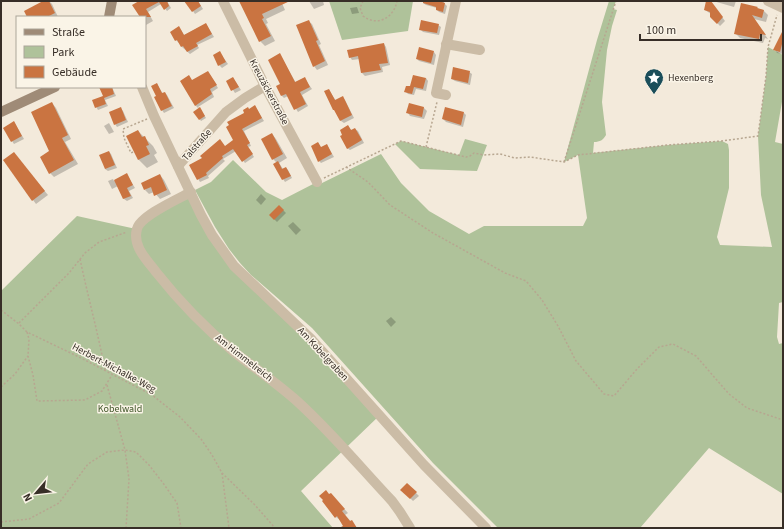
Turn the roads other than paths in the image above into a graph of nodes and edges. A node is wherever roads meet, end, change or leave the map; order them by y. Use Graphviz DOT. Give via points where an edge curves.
graph roads {
  1 [pos="223,1"];
  2 [pos="456,1"];
  3 [pos="768,1"];
  4 [pos="781,7"];
  5 [pos="446,44"];
  6 [pos="480,50"];
  7 [pos="265,86"];
  8 [pos="53,88"];
  9 [pos="142,88"];
  10 [pos="442,94"];
  11 [pos="1,112"];
  12 [pos="178,166"];
  13 [pos="317,182"];
  14 [pos="191,192"];
  15 [pos="410,528"];
  16 [pos="486,528"];
  1 -- 7 [label="street, Kreuzäckerstraße"];
  2 -- 5 [label="street"];
  3 -- 4 [label="street"];
  5 -- 6 [label="street"];
  5 -- 10 [label="street" via="436,93"];
  7 -- 12 [label="street, Talstraße" via="226,112"];
  7 -- 13 [label="street, Kreuzäckerstraße"];
  8 -- 11 [label="street"];
  9 -- 12 [label="street, Talstraße"];
  12 -- 14 [label="street, Am Kobelgraben"];
  14 -- 15 [label="street, Am Himmelreich" via="147,217 139,225 137,243 143,256 182,302 217,337 285,390 313,416 392,501"];
  14 -- 16 [label="street, Am Kobelgraben" via="212,235 234,266 312,340 424,465"];
}
